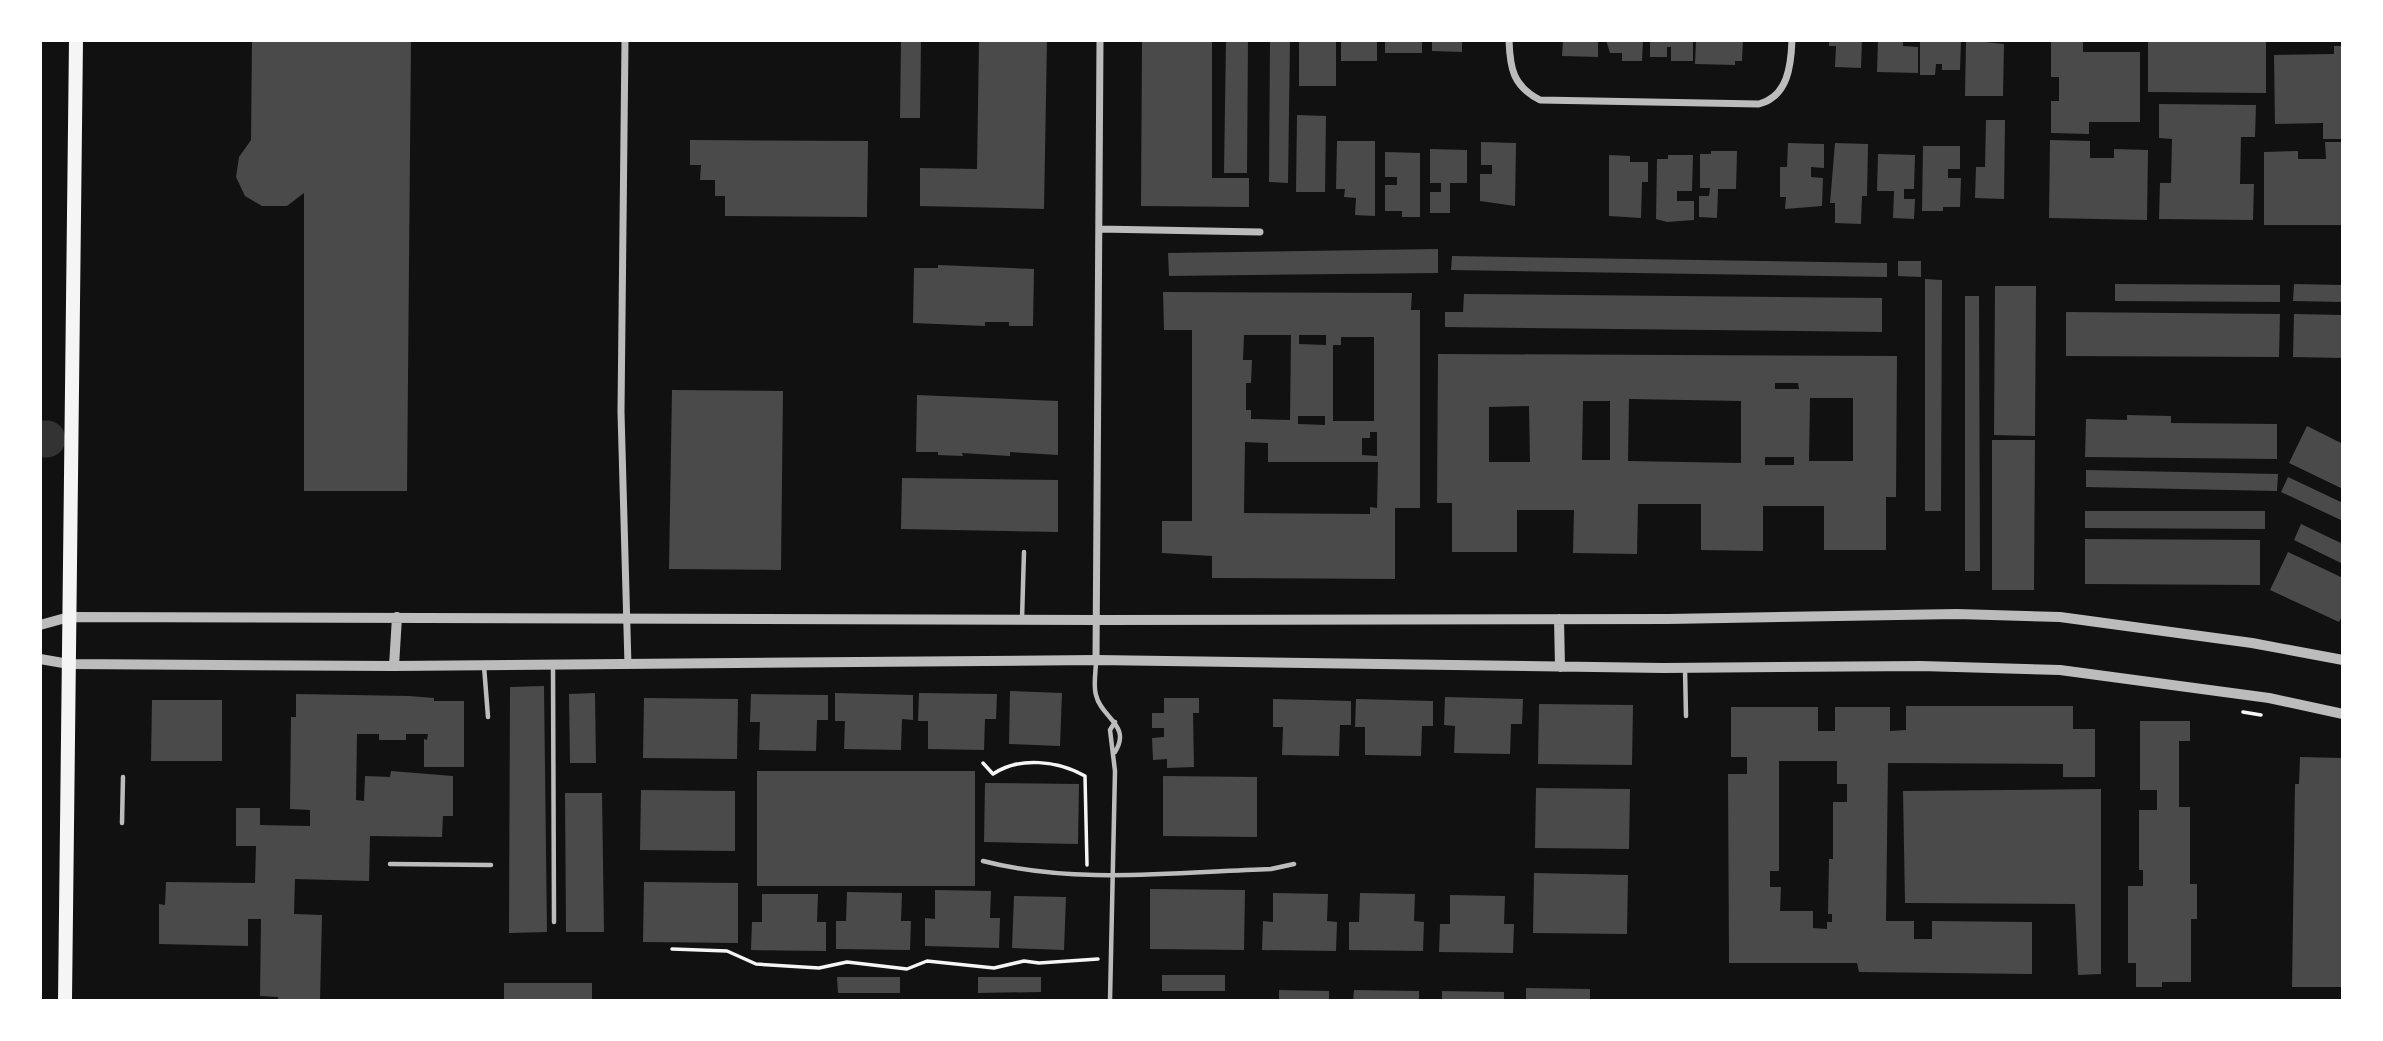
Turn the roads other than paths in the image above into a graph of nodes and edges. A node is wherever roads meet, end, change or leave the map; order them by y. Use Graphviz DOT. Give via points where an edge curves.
graph roads {
  1 [pos="76,40"];
  2 [pos="1100,40"];
  3 [pos="1510,40"];
  4 [pos="1792,40"];
  5 [pos="625,43"];
  6 [pos="1099,229"];
  7 [pos="1260,232"];
  8 [pos="1024,552"];
  9 [pos="69,617"];
  10 [pos="397,617"];
  11 [pos="625,619"];
  12 [pos="1559,619"];
  13 [pos="1022,620"];
  14 [pos="1097,620"];
  15 [pos="40,625"];
  16 [pos="40,659"];
  17 [pos="1096,660"];
  18 [pos="2343,660"];
  19 [pos="69,664"];
  20 [pos="484,665"];
  21 [pos="554,665"];
  22 [pos="628,665"];
  23 [pos="394,666"];
  24 [pos="1560,667"];
  25 [pos="1685,668"];
  26 [pos="2343,714"];
  27 [pos="1686,716"];
  28 [pos="488,717"];
  29 [pos="1115,722"];
  30 [pos="1115,752"];
  31 [pos="123,777"];
  32 [pos="122,822"];
  33 [pos="983,861"];
  34 [pos="390,864"];
  35 [pos="1294,864"];
  36 [pos="491,865"];
  37 [pos="1112,875"];
  38 [pos="554,922"];
  39 [pos="1110,1000"];
  40 [pos="65,1001"];
  1 -- 9 [label="main road"];
  2 -- 6 [label="street"];
  3 -- 4 [label="street" via="1514,79 1540,100 1759,104 1782,88"];
  5 -- 11 [label="street" via="621,412"];
  6 -- 7 [label="street"];
  6 -- 14 [label="street"];
  8 -- 13 [label="lane"];
  9 -- 10 [label="street"];
  9 -- 15 [label="street"];
  9 -- 19 [label="main road"];
  10 -- 11 [label="street"];
  10 -- 23 [label="street"];
  11 -- 13 [label="street"];
  11 -- 22 [label="street"];
  12 -- 14 [label="street"];
  12 -- 18 [label="street" via="2060,617"];
  12 -- 24 [label="street"];
  13 -- 14 [label="street"];
  14 -- 17 [label="street"];
  16 -- 19 [label="street"];
  17 -- 22 [label="street"];
  17 -- 24 [label="street"];
  17 -- 29 [label="lane" via="1096,696"];
  19 -- 23 [label="street"];
  19 -- 40 [label="main road"];
  20 -- 21 [label="street"];
  20 -- 23 [label="street"];
  20 -- 28 [label="lane"];
  21 -- 22 [label="street"];
  21 -- 38 [label="lane"];
  24 -- 25 [label="street"];
  25 -- 26 [label="street" via="2060,670 2256,696"];
  25 -- 27 [label="lane"];
  29 -- 30 [label="lane" via="1110,730"];
  29 -- 30 [label="lane" via="1120,744"];
  30 -- 37 [label="lane"];
  31 -- 32 [label="lane"];
  33 -- 37 [label="lane" via="1025,872"];
  34 -- 36 [label="lane"];
  35 -- 37 [label="lane" via="1271,869"];
  37 -- 39 [label="lane"];
}
